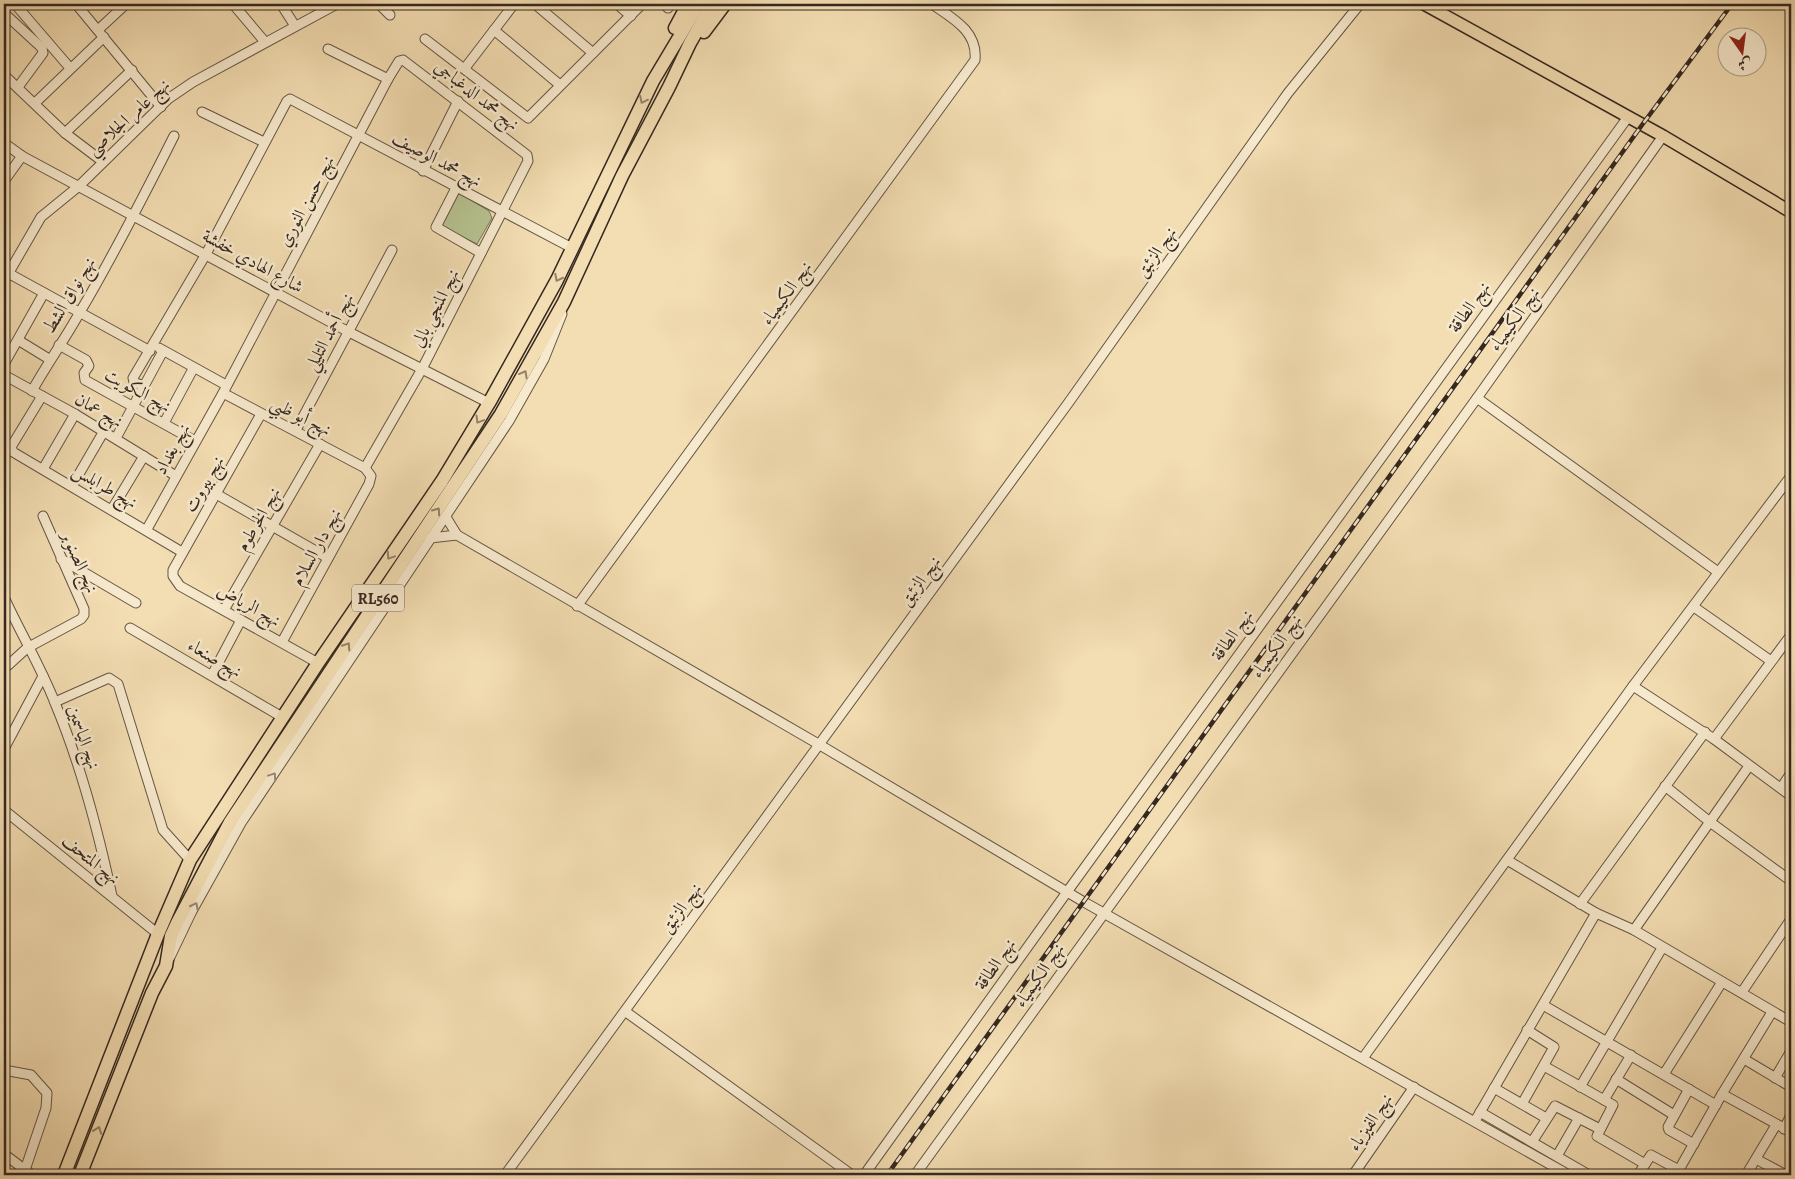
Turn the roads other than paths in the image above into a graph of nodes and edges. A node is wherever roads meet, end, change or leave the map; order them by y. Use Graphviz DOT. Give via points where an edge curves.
graph roads {
  1 [pos="15,4"];
  2 [pos="76,4"];
  3 [pos="126,4"];
  4 [pos="233,4"];
  5 [pos="281,4"];
  6 [pos="337,4"];
  7 [pos="379,4"];
  8 [pos="514,4"];
  9 [pos="536,4"];
  10 [pos="617,4"];
  11 [pos="642,4"];
  12 [pos="688,4"];
  13 [pos="699,4"];
  14 [pos="712,4"];
  15 [pos="725,4"];
  16 [pos="932,4"];
  17 [pos="1360,4"];
  18 [pos="1424,4"];
  19 [pos="4,13"];
  20 [pos="390,15"];
  21 [pos="631,16"];
  22 [pos="295,26"];
  23 [pos="98,30"];
  24 [pos="494,30"];
  25 [pos="104,37"];
  26 [pos="425,39"];
  27 [pos="265,42"];
  28 [pos="328,49"];
  29 [pos="593,53"];
  30 [pos="401,60"];
  31 [pos="70,68"];
  32 [pos="464,68"];
  33 [pos="678,68"];
  34 [pos="132,70"];
  35 [pos="4,75"];
  36 [pos="388,79"];
  37 [pos="653,80"];
  38 [pos="560,85"];
  39 [pos="18,87"];
  40 [pos="458,101"];
  41 [pos="35,103"];
  42 [pos="162,106"];
  43 [pos="202,112"];
  44 [pos="1628,117"];
  45 [pos="65,133"];
  46 [pos="174,136"];
  47 [pos="360,136"];
  48 [pos="1662,136"];
  49 [pos="4,142"];
  50 [pos="264,142"];
  51 [pos="22,156"];
  52 [pos="102,161"];
  53 [pos="528,161"];
  54 [pos="423,171"];
  55 [pos="4,181"];
  56 [pos="79,186"];
  57 [pos="456,188"];
  58 [pos="1791,212"];
  59 [pos="502,213"];
  60 [pos="134,216"];
  61 [pos="572,248"];
  62 [pos="392,250"];
  63 [pos="481,253"];
  64 [pos="206,254"];
  65 [pos="6,277"];
  66 [pos="276,292"];
  67 [pos="44,293"];
  68 [pos="564,302"];
  69 [pos="80,314"];
  70 [pos="348,331"];
  71 [pos="18,340"];
  72 [pos="59,345"];
  73 [pos="152,348"];
  74 [pos="163,351"];
  75 [pos="49,360"];
  76 [pos="4,364"];
  77 [pos="193,368"];
  78 [pos="422,369"];
  79 [pos="4,375"];
  80 [pos="143,386"];
  81 [pos="225,389"];
  82 [pos="32,391"];
  83 [pos="42,396"];
  84 [pos="1477,398"];
  85 [pos="489,403"];
  86 [pos="134,406"];
  87 [pos="75,414"];
  88 [pos="261,414"];
  89 [pos="164,423"];
  90 [pos="296,430"];
  91 [pos="104,431"];
  92 [pos="116,438"];
  93 [pos="195,441"];
  94 [pos="320,444"];
  95 [pos="144,456"];
  96 [pos="365,468"];
  97 [pos="43,469"];
  98 [pos="176,476"];
  99 [pos="1791,476"];
  100 [pos="72,486"];
  101 [pos="218,495"];
  102 [pos="112,509"];
  103 [pos="42,516"];
  104 [pos="446,517"];
  105 [pos="272,525"];
  106 [pos="146,529"];
  107 [pos="457,535"];
  108 [pos="430,538"];
  109 [pos="182,552"];
  110 [pos="328,558"];
  111 [pos="61,559"];
  112 [pos="173,570"];
  113 [pos="1718,572"];
  114 [pos="4,597"];
  115 [pos="136,603"];
  116 [pos="577,606"];
  117 [pos="1694,607"];
  118 [pos="224,610"];
  119 [pos="241,620"];
  120 [pos="130,628"];
  121 [pos="1791,635"];
  122 [pos="282,642"];
  123 [pos="27,648"];
  124 [pos="1771,661"];
  125 [pos="318,663"];
  126 [pos="4,668"];
  127 [pos="212,675"];
  128 [pos="43,676"];
  129 [pos="1633,686"];
  130 [pos="55,702"];
  131 [pos="282,717"];
  132 [pos="1705,732"];
  133 [pos="1714,739"];
  134 [pos="820,745"];
  135 [pos="4,749"];
  136 [pos="1749,766"];
  137 [pos="1791,773"];
  138 [pos="1665,786"];
  139 [pos="1781,788"];
  140 [pos="1791,796"];
  141 [pos="4,810"];
  142 [pos="1710,822"];
  143 [pos="190,860"];
  144 [pos="1507,860"];
  145 [pos="1791,881"];
  146 [pos="1067,892"];
  147 [pos="112,896"];
  148 [pos="1580,904"];
  149 [pos="1103,913"];
  150 [pos="1596,913"];
  151 [pos="1791,919"];
  152 [pos="1634,930"];
  153 [pos="158,934"];
  154 [pos="1662,948"];
  155 [pos="166,966"];
  156 [pos="1722,982"];
  157 [pos="1742,992"];
  158 [pos="1543,1005"];
  159 [pos="626,1012"];
  160 [pos="1772,1012"];
  161 [pos="1791,1022"];
  162 [pos="1527,1030"];
  163 [pos="1607,1041"];
  164 [pos="1791,1051"];
  165 [pos="1631,1055"];
  166 [pos="1363,1058"];
  167 [pos="1744,1059"];
  168 [pos="1544,1066"];
  169 [pos="4,1070"];
  170 [pos="1664,1074"];
  171 [pos="1775,1078"];
  172 [pos="1616,1079"];
  173 [pos="1414,1087"];
  174 [pos="1580,1087"];
  175 [pos="1494,1088"];
  176 [pos="1791,1088"];
  177 [pos="1689,1089"];
  178 [pos="1722,1094"];
  179 [pos="1604,1100"];
  180 [pos="1522,1104"];
  181 [pos="1716,1104"];
  182 [pos="1480,1112"];
  183 [pos="1674,1115"];
  184 [pos="1791,1115"];
  185 [pos="1546,1118"];
  186 [pos="1579,1118"];
  187 [pos="1475,1121"];
  188 [pos="1600,1129"];
  189 [pos="1784,1129"];
  190 [pos="1532,1142"];
  191 [pos="1694,1144"];
  192 [pos="4,1154"];
  193 [pos="1556,1156"];
  194 [pos="1756,1159"];
  195 [pos="1645,1164"];
  196 [pos="28,1172"];
  197 [pos="1678,1173"];
  198 [pos="64,1175"];
  199 [pos="80,1175"];
  200 [pos="504,1175"];
  201 [pos="852,1175"];
  202 [pos="864,1175"];
  203 [pos="915,1175"];
  204 [pos="1353,1175"];
  205 [pos="1569,1175"];
  206 [pos="1589,1175"];
  207 [pos="1638,1175"];
  208 [pos="1746,1175"];
  209 [pos="1786,1175"];
  1 -- 31 [label="street"];
  2 -- 23 [label="street"];
  3 -- 23 [label="street"];
  4 -- 27 [label="street"];
  5 -- 22 [label="street"];
  6 -- 22 [label="street, نهج عامر الجلاصي"];
  7 -- 20 [label="street"];
  8 -- 24 [label="street"];
  9 -- 29 [label="street"];
  10 -- 21 [label="street"];
  11 -- 21 [label="street"];
  12 -- 37 [label="highway" via="660,54"];
  13 -- 37 [label="highway, RL560"];
  14 -- 33 [label="highway, RL560"];
  15 -- 33 [label="highway"];
  16 -- 116 [label="street, نهج الكيمياء" via="967,30 976,51 975,60"];
  17 -- 134 [label="street, نهج الزئبق" via="1288,93 1070,402"];
  18 -- 44 [label="main road"];
  19 -- 39 [label="street" via="42,48 43,53"];
  21 -- 29 [label="street"];
  22 -- 27 [label="street, نهج عامر الجلاصي"];
  23 -- 25 [label="street"];
  24 -- 32 [label="street"];
  24 -- 38 [label="street"];
  25 -- 31 [label="street"];
  25 -- 34 [label="street"];
  26 -- 32 [label="street"];
  27 -- 42 [label="street, نهج عامر الجلاصي" via="193,82"];
  28 -- 36 [label="street"];
  29 -- 38 [label="street"];
  30 -- 36 [label="street, نهج حسن النوري"];
  30 -- 40 [label="street, نهج محمد الدغباجي"];
  31 -- 41 [label="street"];
  32 -- 38 [label="street" via="528,118"];
  33 -- 68 [label="highway, RL560" via="622,176"];
  34 -- 42 [label="street"];
  34 -- 45 [label="street"];
  35 -- 39 [label="street"];
  36 -- 47 [label="street, نهج حسن النوري"];
  37 -- 61 [label="highway, RL560, one-way"];
  39 -- 41 [label="street"];
  40 -- 53 [label="street, نهج محمد الدغباجي" via="527,155"];
  40 -- 54 [label="street"];
  41 -- 45 [label="street"];
  42 -- 52 [label="street, نهج عامر الجلاصي"];
  43 -- 50 [label="street"];
  44 -- 48 [label="main road"];
  44 -- 146 [label="street, نهج الطاقة"];
  45 -- 52 [label="street"];
  46 -- 60 [label="street, نهج نواق الشط"];
  47 -- 50 [label="street, نهج محمد الوصيف" via="294,100 286,101"];
  47 -- 54 [label="street, نهج محمد الوصيف"];
  47 -- 66 [label="street, نهج حسن النوري"];
  48 -- 58 [label="main road"];
  48 -- 84 [label="street, نهج الكيمياء"];
  49 -- 51 [label="street, شارع الهادي خفشة"];
  50 -- 64 [label="street"];
  51 -- 55 [label="street"];
  51 -- 56 [label="street, شارع الهادي خفشة"];
  52 -- 56 [label="street, نهج عامر الجلاصي"];
  53 -- 59 [label="street, نهج المنجي بالي"];
  54 -- 57 [label="street, نهج محمد الوصيف"];
  56 -- 60 [label="street, شارع الهادي خفشة"];
  56 -- 65 [label="street, نهج عامر الجلاصي" via="37,222"];
  57 -- 59 [label="street, نهج محمد الوصيف"];
  57 -- 63 [label="street" via="436,227"];
  59 -- 61 [label="street, نهج محمد الوصيف"];
  59 -- 63 [label="street, نهج المنجي بالي"];
  60 -- 64 [label="street, شارع الهادي خفشة"];
  60 -- 69 [label="street, نهج نواق الشط"];
  61 -- 85 [label="highway, RL560, one-way"];
  62 -- 70 [label="street, نهج أحمد التليلي"];
  63 -- 78 [label="street, نهج المنجي بالي"];
  64 -- 66 [label="street, شارع الهادي خفشة"];
  64 -- 73 [label="street"];
  65 -- 67 [label="street, نهج أبو ظبي"];
  66 -- 70 [label="street, شارع الهادي خفشة"];
  66 -- 81 [label="street, نهج حسن النوري"];
  67 -- 69 [label="street, نهج أبو ظبي"];
  67 -- 71 [label="street"];
  68 -- 104 [label="street" via="544,359 509,421"];
  155 -- 68 [label="highway, RL560, one-way" via="171,936 230,822 501,414"];
  69 -- 72 [label="street, نهج نواق الشط"];
  69 -- 73 [label="street, نهج أبو ظبي"];
  70 -- 78 [label="street, شارع الهادي خفشة"];
  70 -- 90 [label="street, نهج أحمد التليلي"];
  71 -- 75 [label="street"];
  71 -- 76 [label="street"];
  72 -- 75 [label="street, نهج نواق الشط"];
  72 -- 86 [label="street, نهج الكويت" via="86,360 85,380"];
  73 -- 74 [label="street, نهج أبو ظبي"];
  73 -- 80 [label="street" via="133,378"];
  74 -- 77 [label="street, نهج أبو ظبي"];
  74 -- 80 [label="street"];
  75 -- 82 [label="street, نهج نواق الشط"];
  77 -- 81 [label="street, نهج أبو ظبي"];
  77 -- 89 [label="street"];
  78 -- 85 [label="street, شارع الهادي خفشة"];
  78 -- 96 [label="street, نهج المنجي بالي"];
  79 -- 82 [label="street, نهج عمان"];
  80 -- 86 [label="street"];
  81 -- 88 [label="street, نهج أبو ظبي"];
  81 -- 93 [label="street, نهج بغداد"];
  82 -- 83 [label="street, نهج عمان"];
  83 -- 87 [label="street, نهج عمان"];
  83 -- 97 [label="street, نهج طرابلس" via="11,447"];
  84 -- 113 [label="street"];
  84 -- 149 [label="street, نهج الكيمياء"];
  85 -- 125 [label="highway, RL560, one-way" via="442,480"];
  86 -- 89 [label="street, نهج الكويت"];
  86 -- 92 [label="street"];
  87 -- 91 [label="street, نهج عمان"];
  87 -- 97 [label="street"];
  88 -- 90 [label="street, نهج أبو ظبي"];
  88 -- 101 [label="street, نهج بيروت"];
  89 -- 93 [label="street, نهج الكويت"];
  90 -- 94 [label="street, نهج أبو ظبي"];
  91 -- 92 [label="street, نهج عمان"];
  91 -- 100 [label="street"];
  92 -- 95 [label="street, نهج عمان"];
  93 -- 98 [label="street, نهج بغداد"];
  94 -- 96 [label="street, نهج أبو ظبي"];
  94 -- 105 [label="street, نهج الخرطوم"];
  95 -- 98 [label="street, نهج عمان"];
  95 -- 102 [label="street"];
  96 -- 110 [label="street, نهج دار السلام" via="371,476 369,484"];
  97 -- 100 [label="street, نهج طرابلس"];
  98 -- 106 [label="street, نهج بغداد"];
  99 -- 113 [label="street"];
  100 -- 102 [label="street, نهج طرابلس"];
  101 -- 105 [label="street"];
  101 -- 109 [label="street, نهج بيروت"];
  102 -- 106 [label="street, نهج طرابلس"];
  103 -- 111 [label="street, نهج الصنوبر"];
  104 -- 107 [label="street"];
  104 -- 108 [label="street"];
  105 -- 110 [label="street"];
  105 -- 118 [label="street, نهج الخرطوم"];
  106 -- 109 [label="street, نهج طرابلس"];
  107 -- 108 [label="street"];
  107 -- 116 [label="street"];
  155 -- 108 [label="street, one-way" via="241,823"];
  109 -- 112 [label="street, نهج بيروت"];
  110 -- 122 [label="street, نهج دار السلام"];
  111 -- 115 [label="street"];
  111 -- 123 [label="street, نهج الصنوبر" via="84,615"];
  112 -- 118 [label="street, نهج الرياض" via="180,586"];
  113 -- 117 [label="street"];
  114 -- 123 [label="street, نهج الياسمين"];
  116 -- 134 [label="street"];
  117 -- 124 [label="street"];
  117 -- 129 [label="street"];
  118 -- 119 [label="street, نهج الرياض"];
  119 -- 122 [label="street, نهج الرياض"];
  119 -- 127 [label="street"];
  120 -- 127 [label="street, نهج صنعاء"];
  121 -- 124 [label="street"];
  122 -- 125 [label="street, نهج الرياض"];
  123 -- 126 [label="street"];
  123 -- 128 [label="street, نهج الياسمين"];
  124 -- 133 [label="street"];
  125 -- 131 [label="highway, RL560"];
  127 -- 131 [label="street, نهج صنعاء"];
  128 -- 130 [label="street, نهج الياسمين"];
  128 -- 135 [label="street"];
  129 -- 132 [label="street"];
  129 -- 144 [label="street"];
  130 -- 143 [label="street" via="109,678 118,684 163,830"];
  130 -- 147 [label="street, نهج الياسمين" via="94,820"];
  131 -- 143 [label="highway, RL560"];
  132 -- 133 [label="street"];
  132 -- 138 [label="street"];
  133 -- 136 [label="street"];
  134 -- 146 [label="street"];
  134 -- 159 [label="street, نهج الزئبق"];
  136 -- 139 [label="street"];
  136 -- 142 [label="street"];
  137 -- 139 [label="street"];
  138 -- 142 [label="street"];
  138 -- 148 [label="street"];
  139 -- 140 [label="street"];
  141 -- 147 [label="street, نهج المتحف"];
  142 -- 145 [label="street"];
  142 -- 152 [label="street"];
  143 -- 153 [label="highway, RL560"];
  144 -- 148 [label="street"];
  144 -- 166 [label="street"];
  146 -- 149 [label="street"];
  146 -- 202 [label="street, نهج الطاقة"];
  147 -- 153 [label="street, نهج المتحف"];
  148 -- 150 [label="street"];
  149 -- 166 [label="street"];
  149 -- 203 [label="street, نهج الكيمياء"];
  150 -- 152 [label="street"];
  150 -- 158 [label="street"];
  151 -- 157 [label="street"];
  152 -- 154 [label="street"];
  153 -- 198 [label="highway, RL560"];
  154 -- 156 [label="street"];
  154 -- 163 [label="street"];
  199 -- 155 [label="highway, RL560, one-way" via="148,1002"];
  156 -- 157 [label="street"];
  156 -- 170 [label="street"];
  157 -- 160 [label="street"];
  158 -- 162 [label="street"];
  158 -- 163 [label="street"];
  159 -- 200 [label="street, نهج الزئبق"];
  159 -- 201 [label="street"];
  160 -- 161 [label="street"];
  160 -- 167 [label="street"];
  162 -- 168 [label="street" via="1554,1046"];
  162 -- 175 [label="street"];
  163 -- 165 [label="street"];
  163 -- 174 [label="street"];
  164 -- 171 [label="street"];
  165 -- 170 [label="street"];
  165 -- 172 [label="street"];
  166 -- 173 [label="street"];
  167 -- 171 [label="street"];
  167 -- 178 [label="street"];
  168 -- 174 [label="street"];
  168 -- 180 [label="street"];
  169 -- 196 [label="street" via="31,1075 47,1093 46,1108"];
  170 -- 177 [label="street"];
  171 -- 176 [label="street"];
  172 -- 179 [label="street"];
  172 -- 183 [label="street"];
  173 -- 187 [label="street"];
  173 -- 204 [label="street, نهج الفيزياء"];
  174 -- 179 [label="street"];
  175 -- 180 [label="street"];
  175 -- 182 [label="street"];
  177 -- 181 [label="street"];
  177 -- 183 [label="street"];
  178 -- 181 [label="street"];
  178 -- 189 [label="street"];
  179 -- 188 [label="street" via="1613,1107"];
  180 -- 185 [label="street"];
  181 -- 191 [label="street"];
  182 -- 187 [label="street"];
  182 -- 190 [label="street"];
  183 -- 191 [label="street" via="1669,1130"];
  184 -- 189 [label="street"];
  185 -- 186 [label="street" via="1553,1106 1557,1106"];
  185 -- 190 [label="street"];
  186 -- 188 [label="street"];
  186 -- 193 [label="street"];
  187 -- 205 [label="street"];
  188 -- 195 [label="street" via="1597,1136"];
  189 -- 194 [label="street"];
  190 -- 193 [label="street"];
  191 -- 197 [label="street"];
  192 -- 196 [label="street"];
  193 -- 206 [label="street"];
  194 -- 208 [label="street"];
  194 -- 209 [label="street"];
  195 -- 197 [label="street" via="1653,1155"];
  195 -- 207 [label="street"];
}
